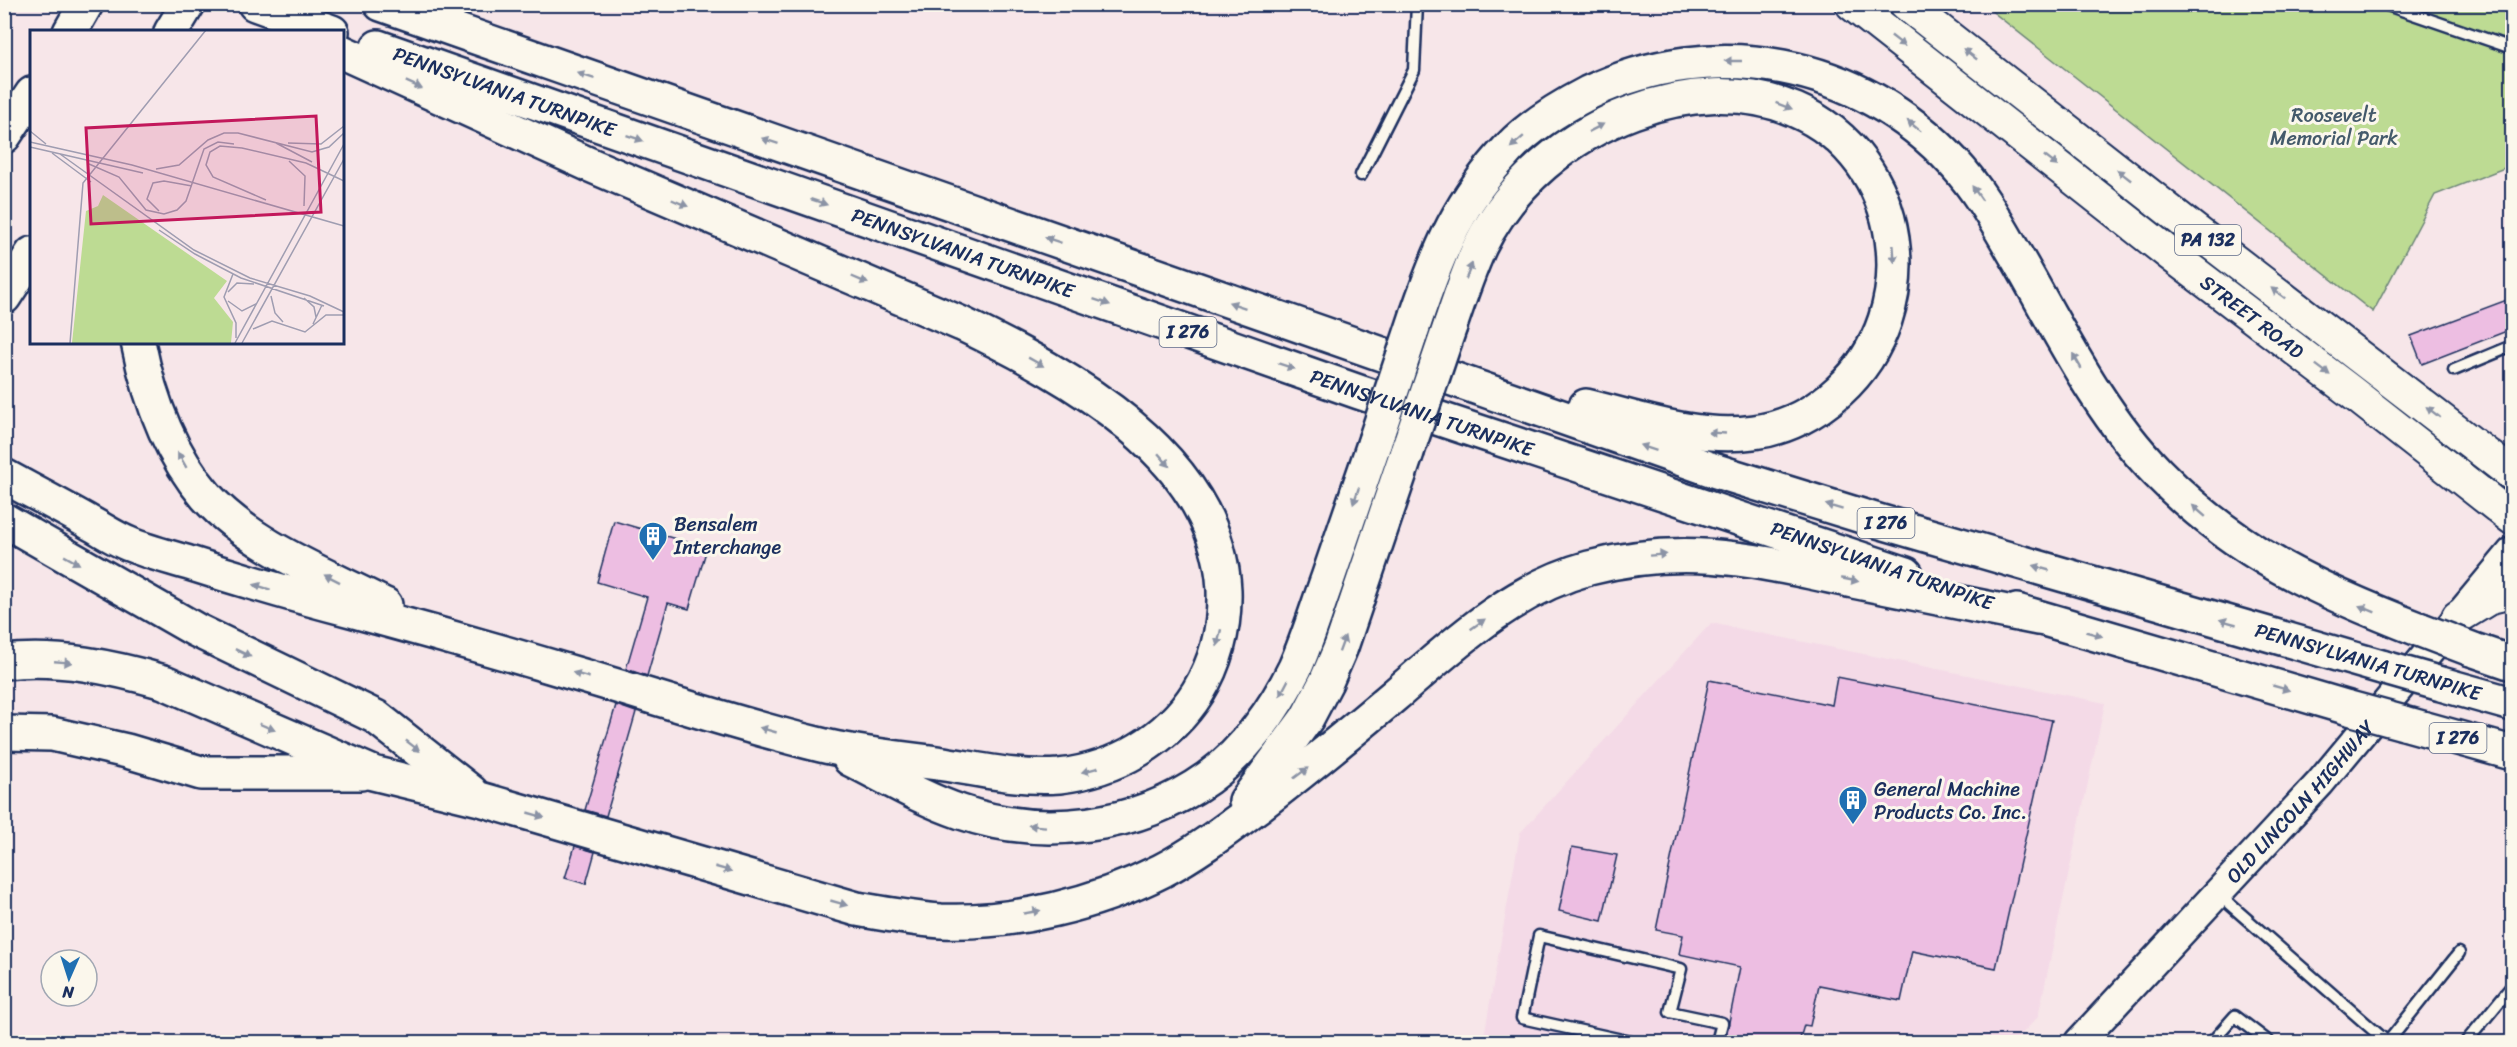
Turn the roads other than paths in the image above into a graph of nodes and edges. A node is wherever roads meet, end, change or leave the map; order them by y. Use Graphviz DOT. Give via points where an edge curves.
graph roads {
  1 [pos="188,4"];
  2 [pos="210,4"];
  3 [pos="236,4"];
  4 [pos="255,4"];
  5 [pos="381,4"];
  6 [pos="1417,4"];
  7 [pos="1852,4"];
  8 [pos="1906,4"];
  9 [pos="2384,4"];
  10 [pos="172,30"];
  11 [pos="198,30"];
  12 [pos="292,30"];
  13 [pos="326,30"];
  14 [pos="344,36"];
  15 [pos="2512,48"];
  16 [pos="344,53"];
  17 [pos="30,97"];
  18 [pos="4,136"];
  19 [pos="1361,175"];
  20 [pos="30,257"];
  21 [pos="4,297"];
  22 [pos="138,344"];
  23 [pos="2512,346"];
  24 [pos="1392,359"];
  25 [pos="2454,370"];
  26 [pos="2458,431"];
  27 [pos="2512,445"];
  28 [pos="2512,474"];
  29 [pos="4,476"];
  30 [pos="2512,518"];
  31 [pos="4,520"];
  32 [pos="2512,552"];
  33 [pos="2512,592"];
  34 [pos="2458,617"];
  35 [pos="2038,618"];
  36 [pos="440,634"];
  37 [pos="4,662"];
  38 [pos="2512,663"];
  39 [pos="2512,704"];
  40 [pos="4,733"];
  41 [pos="824,746"];
  42 [pos="2512,753"];
  43 [pos="373,772"];
  44 [pos="480,799"];
  45 [pos="1221,834"];
  46 [pos="2217,893"];
  47 [pos="2459,953"];
  48 [pos="2512,986"];
  49 [pos="2473,1040"];
  50 [pos="1631,1042"];
  51 [pos="1717,1042"];
  52 [pos="2079,1042"];
  53 [pos="2212,1042"];
  54 [pos="2269,1042"];
  55 [pos="2388,1042"];
  1 -- 10 [label="highway"];
  2 -- 11 [label="highway"];
  3 -- 12 [label="highway"];
  4 -- 13 [label="highway"];
  24 -- 5 [label="highway, PENNSYLVANIA TURNPIKE / I 276, one-way"];
  6 -- 19 [label="lane" via="1414,70"];
  7 -- 30 [label="main road, STREET ROAD / PA 132, one-way"];
  26 -- 8 [label="main road, STREET ROAD / PA 132, one-way"];
  9 -- 15 [label="lane"];
  14 -- 35 [label="highway, PENNSYLVANIA TURNPIKE / I 276, one-way" via="1359,392"];
  16 -- 41 [label="highway, one-way" via="1011,348 1090,394 1122,419 1158,453 1195,501 1218,551 1223,576 1223,624 1211,666 1192,702 1163,734 1145,746 1084,772 1037,776"];
  17 -- 18 [label="highway"];
  20 -- 21 [label="highway"];
  36 -- 22 [label="highway, one-way" via="270,546 206,496 184,465 152,401"];
  23 -- 25 [label="lane"];
  39 -- 24 [label="highway, PENNSYLVANIA TURNPIKE / I 276, one-way, bridge" via="1878,521 1716,471"];
  45 -- 24 [label="highway, one-way, bridge" via="1286,749 1326,682 1341,647 1407,452 1450,326 1468,274 1502,211 1536,170 1588,132 1646,107 1679,99 1760,99 1797,111 1848,147 1873,182 1889,220 1894,284 1884,328 1874,347 1862,367 1830,399 1812,412 1775,428 1735,434 1694,431"];
  26 -- 27 [label="main road"];
  26 -- 28 [label="main road, STREET ROAD / PA 132"];
  36 -- 29 [label="highway, one-way" via="270,589 127,544"];
  31 -- 44 [label="highway, one-way" via="196,630 376,717"];
  32 -- 34 [label="main road, OLD LINCOLN HIGHWAY"];
  33 -- 34 [label="main road" via="2491,597"];
  34 -- 46 [label="main road, OLD LINCOLN HIGHWAY" via="2320,783"];
  35 -- 42 [label="highway, PENNSYLVANIA TURNPIKE / I 276, one-way, bridge"];
  45 -- 35 [label="highway, one-way" via="1320,759 1470,630 1523,595 1586,569 1650,555 1713,555"];
  41 -- 36 [label="highway, one-way"];
  37 -- 43 [label="highway, one-way" via="81,663 164,682"];
  38 -- 41 [label="highway, one-way, bridge" via="2358,606 2287,572 2217,527 2156,471 2106,407 1992,215 1935,143 1877,100 1815,74 1747,61 1712,61 1636,74 1570,102 1512,145 1467,201 1436,262 1308,635 1278,700 1237,752 1210,777 1150,809 1116,820 1051,827 1019,825 988,820 944,805"];
  40 -- 43 [label="highway" via="52,734 201,773"];
  43 -- 44 [label="highway"];
  44 -- 45 [label="highway, one-way" via="857,909 942,921 1014,916 1094,897 1159,872"];
  46 -- 52 [label="main road, OLD LINCOLN HIGHWAY"];
  46 -- 55 [label="lane"];
  47 -- 55 [label="lane"];
  48 -- 49 [label="lane"];
  50 -- 51 [label="lane" via="1522,1018 1539,936 1681,969 1670,1012 1722,1023"];
  53 -- 54 [label="lane" via="2235,1016"];
}
